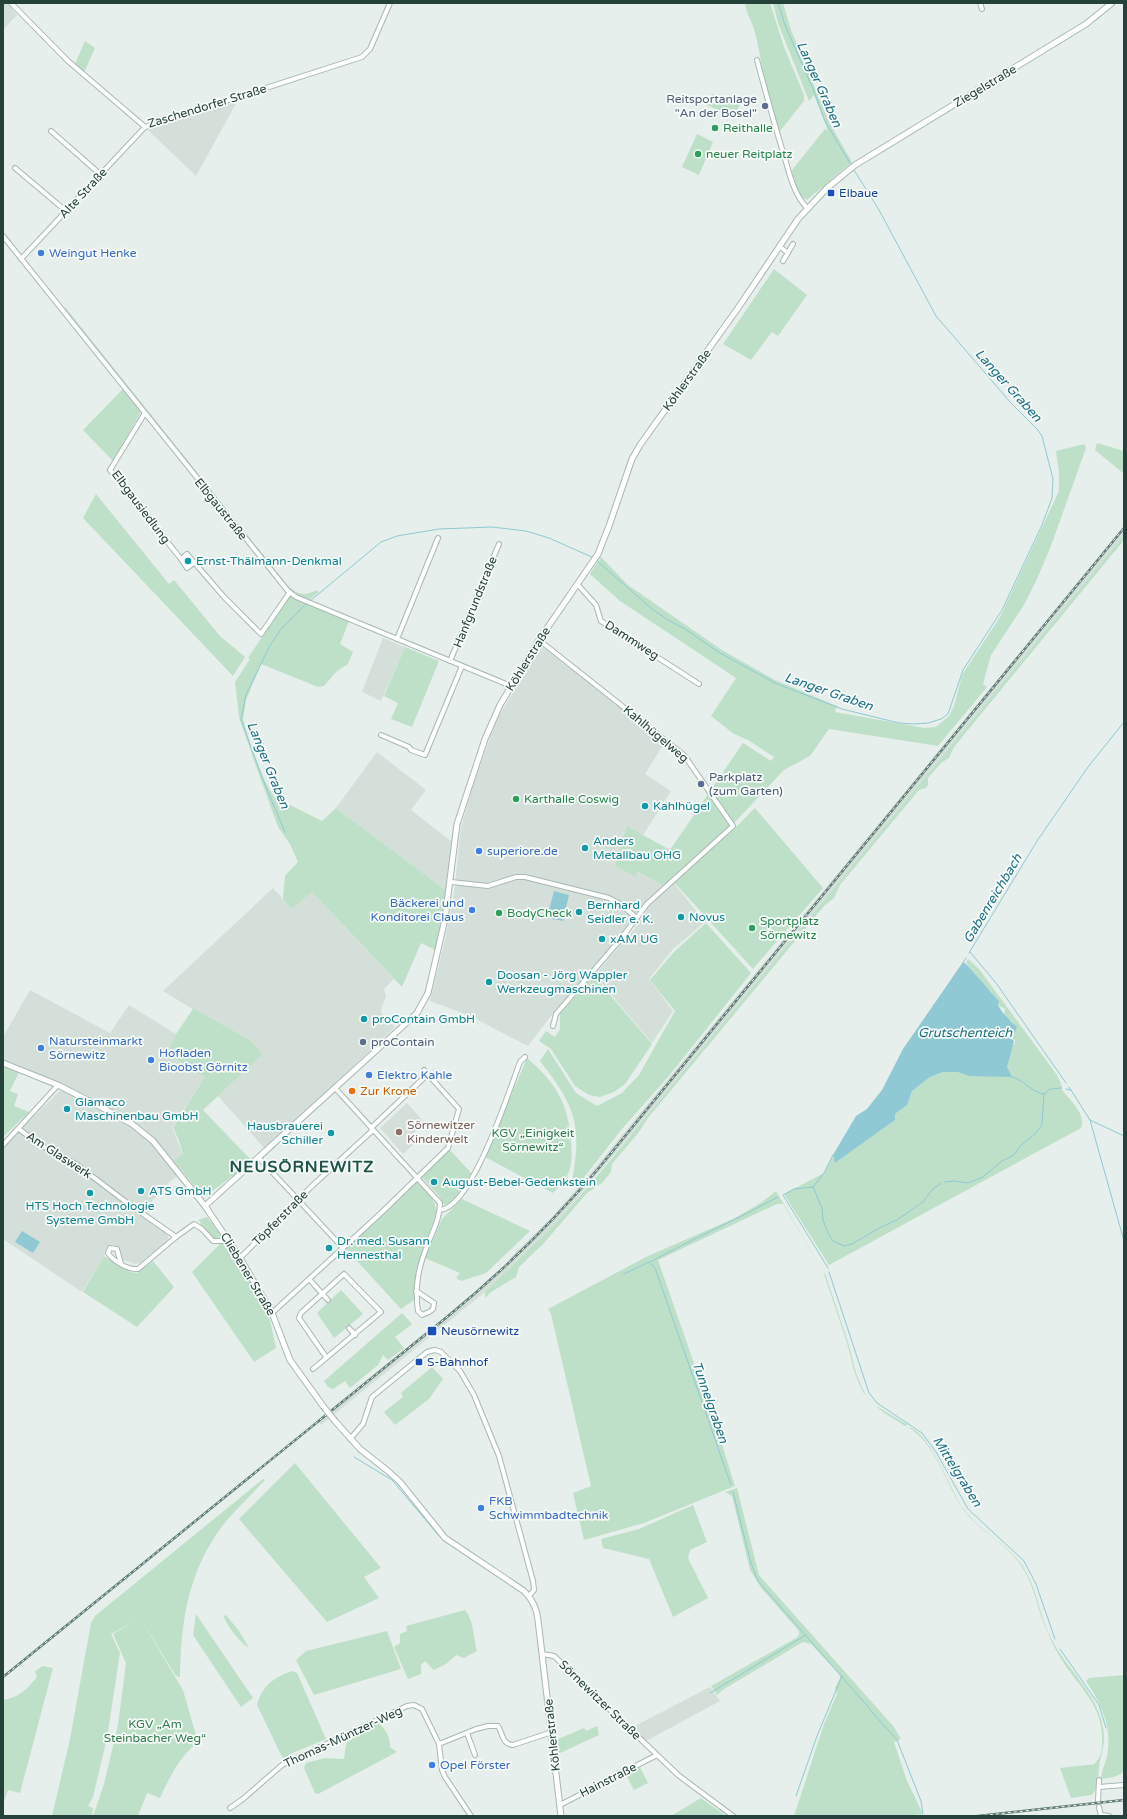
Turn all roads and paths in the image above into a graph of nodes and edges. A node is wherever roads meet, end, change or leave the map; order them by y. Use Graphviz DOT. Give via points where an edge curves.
graph roads {
  1 [pos="11,3"];
  2 [pos="390,3"];
  3 [pos="980,3"];
  4 [pos="1112,3"];
  5 [pos="982,9"];
  6 [pos="757,60"];
  7 [pos="145,128"];
  8 [pos="52,131"];
  9 [pos="855,165"];
  10 [pos="15,168"];
  11 [pos="100,174"];
  12 [pos="806,208"];
  13 [pos="66,211"];
  14 [pos="3,236"];
  15 [pos="792,244"];
  16 [pos="779,246"];
  17 [pos="788,254"];
  18 [pos="22,259"];
  19 [pos="783,261"];
  20 [pos="145,413"];
  21 [pos="438,538"];
  22 [pos="499,544"];
  23 [pos="181,559"];
  24 [pos="194,562"];
  25 [pos="578,585"];
  26 [pos="290,592"];
  27 [pos="397,639"];
  28 [pos="539,640"];
  29 [pos="450,661"];
  30 [pos="462,666"];
  31 [pos="699,684"];
  32 [pos="511,686"];
  33 [pos="381,735"];
  34 [pos="450,882"];
  35 [pos="637,918"];
  36 [pos="553,1026"];
  37 [pos="525,1057"];
  38 [pos="3,1062"];
  39 [pos="424,1070"];
  40 [pos="428,1074"];
  41 [pos="58,1085"];
  42 [pos="335,1088"];
  43 [pos="19,1129"];
  44 [pos="372,1129"];
  45 [pos="3,1145"];
  46 [pos="260,1158"];
  47 [pos="418,1178"];
  48 [pos="298,1200"];
  49 [pos="205,1206"];
  50 [pos="440,1210"];
  51 [pos="176,1238"];
  52 [pos="227,1238"];
  53 [pos="343,1248"];
  54 [pos="240,1258"];
  55 [pos="121,1264"];
  56 [pos="309,1279"];
  57 [pos="416,1291"];
  58 [pos="322,1293"];
  59 [pos="328,1300"];
  60 [pos="272,1313"];
  61 [pos="349,1328"];
  62 [pos="355,1335"];
  63 [pos="326,1357"];
  64 [pos="312,1369"];
  65 [pos="350,1439"];
  66 [pos="529,1596"];
  67 [pos="542,1654"];
  68 [pos="467,1732"];
  69 [pos="552,1732"];
  70 [pos="439,1744"];
  71 [pos="475,1755"];
  72 [pos="657,1755"];
  73 [pos="1099,1780"];
  74 [pos="1124,1785"];
  75 [pos="1099,1787"];
  76 [pos="1098,1802"];
  77 [pos="560,1805"];
  78 [pos="1099,1807"];
  79 [pos="230,1808"];
  80 [pos="471,1816"];
  81 [pos="561,1816"];
  82 [pos="733,1816"];
  83 [pos="1101,1816"];
  84 [pos="1109,1816"];
  1 -- 7 [label="street, Zaschendorfer Straße" via="68,61"];
  2 -- 7 [label="street, Zaschendorfer Straße" via="370,49 362,57"];
  3 -- 5 [label="street"];
  4 -- 9 [label="street, Ziegelstraße" via="1086,24"];
  6 -- 12 [label="street" via="793,185"];
  7 -- 11 [label="street, Alte Straße"];
  8 -- 11 [label="street"];
  9 -- 12 [label="street, Köhlerstraße"];
  10 -- 13 [label="street"];
  11 -- 13 [label="street, Alte Straße"];
  12 -- 16 [label="street, Köhlerstraße"];
  13 -- 18 [label="street, Alte Straße"];
  14 -- 18 [label="street, Elbgaustraße"];
  15 -- 17 [label="street"];
  16 -- 17 [label="street"];
  16 -- 25 [label="street, Köhlerstraße" via="730,320 635,452 598,554"];
  17 -- 19 [label="street"];
  18 -- 20 [label="street, Elbgaustraße"];
  20 -- 23 [label="street, Elbgausiedlung" via="110,470"];
  20 -- 26 [label="street, Elbgaustraße"];
  21 -- 27 [label="street"];
  22 -- 29 [label="street, Hanfgrundstraße"];
  23 -- 24 [label="street" via="187,554"];
  23 -- 24 [label="street" via="187,568"];
  24 -- 26 [label="street" via="261,634"];
  25 -- 28 [label="street, Köhlerstraße"];
  25 -- 31 [label="street, Dammweg" via="596,605 601,621"];
  26 -- 27 [label="street, Elbgaustraße"];
  27 -- 29 [label="street, Elbgaustraße"];
  28 -- 32 [label="street, Köhlerstraße"];
  28 -- 35 [label="street, Kahlhügelweg" via="684,755 733,826 654,897"];
  29 -- 30 [label="street, Elbgaustraße"];
  30 -- 32 [label="street, Elbgaustraße"];
  30 -- 33 [label="street" via="425,755"];
  32 -- 34 [label="street, Köhlerstraße" via="488,731 457,824"];
  34 -- 35 [label="street" via="488,886 516,877 532,877 609,898"];
  34 -- 42 [label="street, Köhlerstraße" via="444,929 423,1004 417,1013"];
  35 -- 36 [label="street" via="600,965 556,1014"];
  37 -- 50 [label="street" via="520,1062 476,1173 452,1205 446,1210"];
  38 -- 41 [label="street, Cliebener Straße"];
  39 -- 40 [label="street"];
  40 -- 44 [label="street, Töpferstraße"];
  40 -- 47 [label="street" via="459,1109 448,1148"];
  41 -- 43 [label="street"];
  41 -- 49 [label="street, Cliebener Straße" via="143,1132 158,1146"];
  42 -- 44 [label="street"];
  42 -- 46 [label="street, Köhlerstraße"];
  43 -- 45 [label="street"];
  43 -- 51 [label="street, Am Glaswerk" via="40,1145 76,1164"];
  44 -- 47 [label="street"];
  44 -- 48 [label="street, Töpferstraße"];
  46 -- 48 [label="street"];
  46 -- 49 [label="street, Köhlerstraße"];
  47 -- 50 [label="street" via="437,1198"];
  47 -- 53 [label="street"];
  48 -- 53 [label="street"];
  48 -- 54 [label="street, Töpferstraße"];
  49 -- 52 [label="street, Cliebener Straße"];
  50 -- 57 [label="street" via="418,1272"];
  51 -- 52 [label="street" via="194,1224 213,1241 218,1242"];
  51 -- 55 [label="street" via="141,1268 132,1269"];
  52 -- 54 [label="street, Cliebener Straße"];
  53 -- 56 [label="street"];
  54 -- 60 [label="street, Cliebener Straße"];
  56 -- 58 [label="street"];
  56 -- 60 [label="street"];
  57 -- 57 [label="street" via="418,1311 426,1314 433,1308 434,1303"];
  58 -- 59 [label="street"];
  58 -- 62 [label="street" via="344,1274 381,1312"];
  58 -- 63 [label="street" via="299,1318"];
  60 -- 65 [label="street, Cliebener Straße, bridge" via="290,1360"];
  61 -- 62 [label="street"];
  62 -- 63 [label="street"];
  63 -- 64 [label="street"];
  65 -- 66 [label="street, Cliebener Straße" via="400,1482 445,1538"];
  65 -- 66 [label="street" via="363,1424 372,1398 427,1352 441,1352 460,1371 470,1386 499,1456 533,1581 534,1590"];
  66 -- 67 [label="street" via="538,1615"];
  67 -- 69 [label="street, Köhlerstraße"];
  67 -- 72 [label="street, Sörnewitzer Straße" via="554,1656"];
  68 -- 69 [label="street" via="498,1726 506,1743 514,1745"];
  68 -- 70 [label="street"];
  68 -- 71 [label="street"];
  69 -- 77 [label="street, Köhlerstraße"];
  70 -- 79 [label="street, Thomas-Müntzer-Weg" via="422,1709 407,1706 282,1764"];
  70 -- 80 [label="street, Thomas-Müntzer-Weg" via="442,1770"];
  72 -- 77 [label="street, Hainstraße"];
  72 -- 82 [label="street, Sörnewitzer Straße" via="678,1775"];
  73 -- 75 [label="street"];
  74 -- 75 [label="street"];
  75 -- 76 [label="street"];
  77 -- 81 [label="street, Köhlerstraße"];
  78 -- 83 [label="street"];
  83 -- 84 [label="street"];
}
